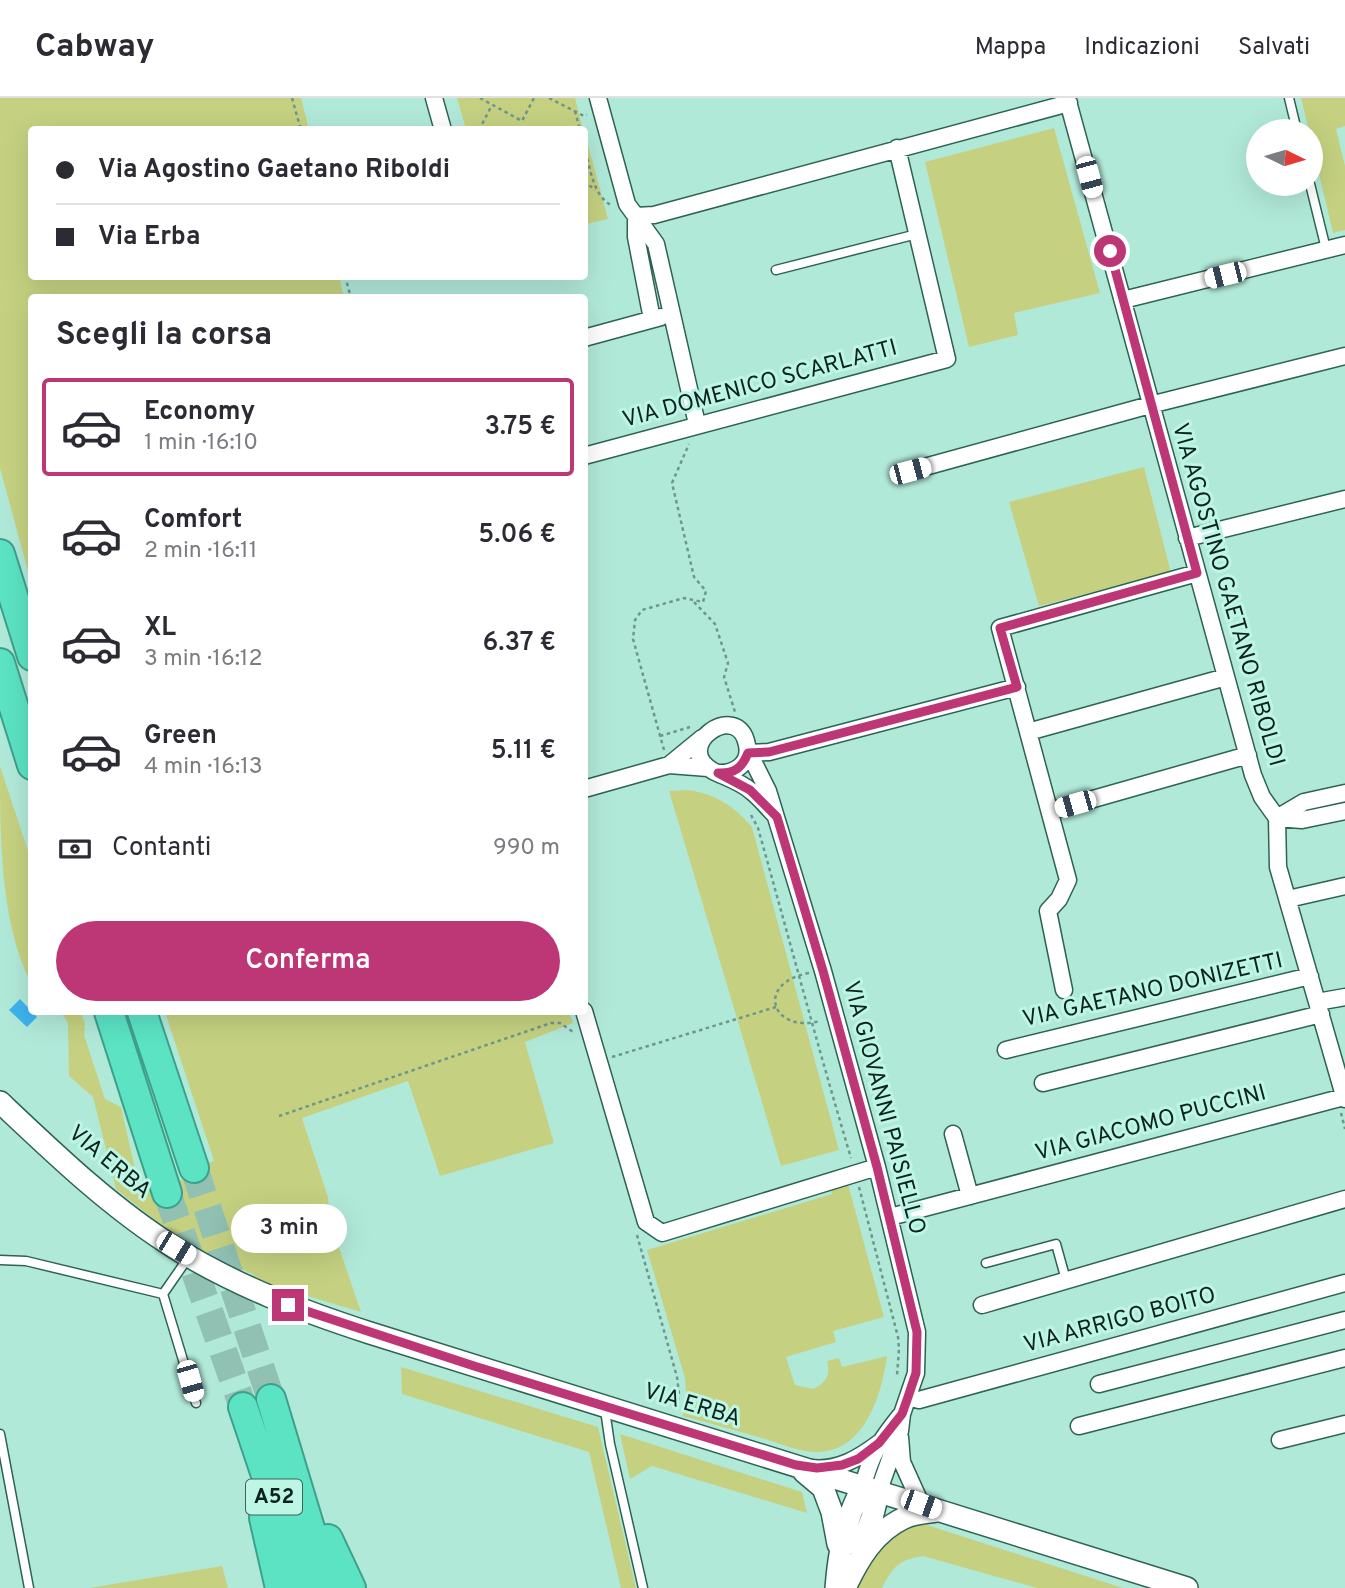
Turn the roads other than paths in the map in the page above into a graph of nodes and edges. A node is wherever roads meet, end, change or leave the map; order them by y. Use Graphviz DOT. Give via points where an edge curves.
graph roads {
  1 [pos="434,98"];
  2 [pos="1289,98"];
  3 [pos="1068,100"];
  4 [pos="600,104"];
  5 [pos="1294,119"];
  6 [pos="442,126"];
  7 [pos="897,148"];
  8 [pos="1313,196"];
  9 [pos="632,210"];
  10 [pos="917,234"];
  11 [pos="1345,245"];
  12 [pos="1326,249"];
  13 [pos="776,270"];
  14 [pos="1123,300"];
  15 [pos="673,313"];
  16 [pos="652,319"];
  17 [pos="588,337"];
  18 [pos="1345,356"];
  19 [pos="1150,405"];
  20 [pos="697,424"];
  21 [pos="588,455"];
  22 [pos="910,471"];
  23 [pos="1345,499"];
  24 [pos="1187,538"];
  25 [pos="0,540"];
  26 [pos="4,565"];
  27 [pos="1197,573"];
  28 [pos="28,643"];
  29 [pos="0,663"];
  30 [pos="1226,677"];
  31 [pos="1017,687"];
  32 [pos="1028,732"];
  33 [pos="702,738"];
  34 [pos="28,752"];
  35 [pos="747,754"];
  36 [pos="1248,755"];
  37 [pos="669,765"];
  38 [pos="713,770"];
  39 [pos="588,788"];
  40 [pos="1345,793"];
  41 [pos="1051,811"];
  42 [pos="1345,811"];
  43 [pos="777,817"];
  44 [pos="1277,818"];
  45 [pos="1345,886"];
  46 [pos="1288,899"];
  47 [pos="1310,976"];
  48 [pos="1065,989"];
  49 [pos="1345,996"];
  50 [pos="1319,1008"];
  51 [pos="110,1015"];
  52 [pos="143,1015"];
  53 [pos="585,1015"];
  54 [pos="1337,1044"];
  55 [pos="1006,1050"];
  56 [pos="1044,1083"];
  57 [pos="1342,1098"];
  58 [pos="0,1102"];
  59 [pos="953,1134"];
  60 [pos="877,1167"];
  61 [pos="194,1168"];
  62 [pos="167,1193"];
  63 [pos="970,1196"];
  64 [pos="1345,1199"];
  65 [pos="890,1217"];
  66 [pos="189,1256"];
  67 [pos="0,1260"];
  68 [pos="986,1264"];
  69 [pos="1066,1280"];
  70 [pos="1345,1283"];
  71 [pos="163,1294"];
  72 [pos="982,1305"];
  73 [pos="1345,1320"];
  74 [pos="1345,1358"];
  75 [pos="1099,1384"];
  76 [pos="908,1397"];
  77 [pos="271,1399"];
  78 [pos="196,1403"];
  79 [pos="605,1407"];
  80 [pos="902,1414"];
  81 [pos="1345,1423"];
  82 [pos="1079,1426"];
  83 [pos="900,1431"];
  84 [pos="0,1434"];
  85 [pos="282,1434"];
  86 [pos="1280,1440"];
  87 [pos="879,1443"];
  88 [pos="796,1465"];
  89 [pos="871,1488"];
  90 [pos="930,1507"];
  91 [pos="839,1553"];
  92 [pos="844,1583"];
  93 [pos="29,1588"];
  94 [pos="280,1588"];
  95 [pos="304,1588"];
  96 [pos="328,1588"];
  97 [pos="351,1588"];
  98 [pos="643,1588"];
  99 [pos="1187,1588"];
  1 -- 6 [label="street"];
  2 -- 5 [label="lane"];
  3 -- 7 [label="street"];
  3 -- 14 [label="street, VIA AGOSTINO GAETANO RIBOLDI"];
  4 -- 9 [label="street"];
  7 -- 9 [label="street" via="654,215"];
  7 -- 10 [label="street"];
  8 -- 12 [label="lane"];
  9 -- 15 [label="street" via="656,244"];
  9 -- 16 [label="street"];
  10 -- 13 [label="lane"];
  10 -- 20 [label="street, VIA DOMENICO SCARLATTI" via="947,359"];
  11 -- 12 [label="street"];
  12 -- 14 [label="street"];
  14 -- 19 [label="street, VIA AGOSTINO GAETANO RIBOLDI"];
  15 -- 16 [label="street"];
  15 -- 20 [label="street"];
  16 -- 17 [label="street"];
  18 -- 19 [label="street"];
  19 -- 22 [label="street"];
  19 -- 24 [label="street, VIA AGOSTINO GAETANO RIBOLDI"];
  20 -- 21 [label="street, VIA DOMENICO SCARLATTI"];
  23 -- 24 [label="street"];
  24 -- 27 [label="street, VIA AGOSTINO GAETANO RIBOLDI"];
  25 -- 26 [label="highway"];
  26 -- 28 [label="highway"];
  27 -- 30 [label="street, VIA AGOSTINO GAETANO RIBOLDI"];
  27 -- 31 [label="street" via="1000,628"];
  29 -- 34 [label="highway"];
  30 -- 32 [label="street"];
  30 -- 36 [label="street, VIA AGOSTINO GAETANO RIBOLDI"];
  31 -- 32 [label="street"];
  31 -- 35 [label="street"];
  32 -- 41 [label="street"];
  33 -- 35 [label="street" via="718,726 736,729 747,743"];
  33 -- 37 [label="street, VIA GIOVANNI PAISIELLO"];
  33 -- 38 [label="street" via="702,759"];
  35 -- 38 [label="street" via="738,769 728,773"];
  35 -- 43 [label="street, VIA GIOVANNI PAISIELLO"];
  36 -- 41 [label="street"];
  36 -- 44 [label="street, VIA AGOSTINO GAETANO RIBOLDI" via="1262,797"];
  37 -- 38 [label="street, VIA GIOVANNI PAISIELLO"];
  37 -- 39 [label="street, VIA GIOVANNI PAISIELLO"];
  38 -- 43 [label="street, VIA GIOVANNI PAISIELLO" via="750,790"];
  40 -- 44 [label="street" via="1304,802"];
  41 -- 48 [label="street" via="1068,880 1048,911"];
  42 -- 44 [label="street" via="1302,820"];
  43 -- 60 [label="street, VIA GIOVANNI PAISIELLO"];
  44 -- 46 [label="street, VIA AGOSTINO GAETANO RIBOLDI" via="1278,867"];
  45 -- 46 [label="street"];
  46 -- 47 [label="street, VIA AGOSTINO GAETANO RIBOLDI"];
  47 -- 50 [label="street, VIA AGOSTINO GAETANO RIBOLDI"];
  47 -- 55 [label="street, VIA GAETANO DONIZETTI"];
  49 -- 50 [label="street"];
  50 -- 54 [label="street, VIA AGOSTINO GAETANO RIBOLDI"];
  50 -- 56 [label="street"];
  51 -- 62 [label="highway"];
  52 -- 61 [label="highway"];
  53 -- 60 [label="street" via="640,1224 662,1233"];
  54 -- 57 [label="street, VIA AGOSTINO GAETANO RIBOLDI"];
  57 -- 63 [label="street, VIA GIACOMO PUCCINI"];
  58 -- 66 [label="main road, VIA ERBA" via="99,1191"];
  59 -- 63 [label="street"];
  60 -- 65 [label="street, VIA GIOVANNI PAISIELLO"];
  63 -- 65 [label="street, VIA GIACOMO PUCCINI"];
  64 -- 69 [label="street"];
  65 -- 76 [label="street, VIA GIOVANNI PAISIELLO" via="917,1332 916,1373"];
  66 -- 71 [label="lane"];
  66 -- 79 [label="main road, VIA ERBA" via="306,1312"];
  67 -- 71 [label="lane" via="26,1261"];
  68 -- 69 [label="lane" via="1056,1244"];
  69 -- 72 [label="street"];
  70 -- 76 [label="street, VIA ARRIGO BOITO" via="919,1400"];
  71 -- 78 [label="lane"];
  73 -- 75 [label="street"];
  74 -- 82 [label="street"];
  76 -- 80 [label="street, VIA GIOVANNI PAISIELLO"];
  77 -- 85 [label="highway, A52"];
  79 -- 88 [label="main road, VIA ERBA"];
  79 -- 98 [label="lane"];
  80 -- 83 [label="street"];
  80 -- 87 [label="street"];
  81 -- 86 [label="street"];
  83 -- 89 [label="street"];
  83 -- 90 [label="street" via="902,1462"];
  84 -- 93 [label="lane"];
  85 -- 96 [label="highway, A52"];
  85 -- 97 [label="highway, A52"];
  87 -- 88 [label="street" via="842,1465"];
  87 -- 89 [label="street" via="869,1460"];
  88 -- 89 [label="main road, VIA ERBA"];
  88 -- 91 [label="main road" via="823,1488"];
  89 -- 90 [label="main road, VIA ERBA"];
  89 -- 91 [label="main road" via="849,1513"];
  89 -- 92 [label="main road" via="872,1518"];
  90 -- 92 [label="main road" via="879,1534"];
  90 -- 99 [label="main road, VIA ERBA"];
  91 -- 92 [label="main road"];
  94 -- 95 [label="highway, A52" via="240,1409"];
}
